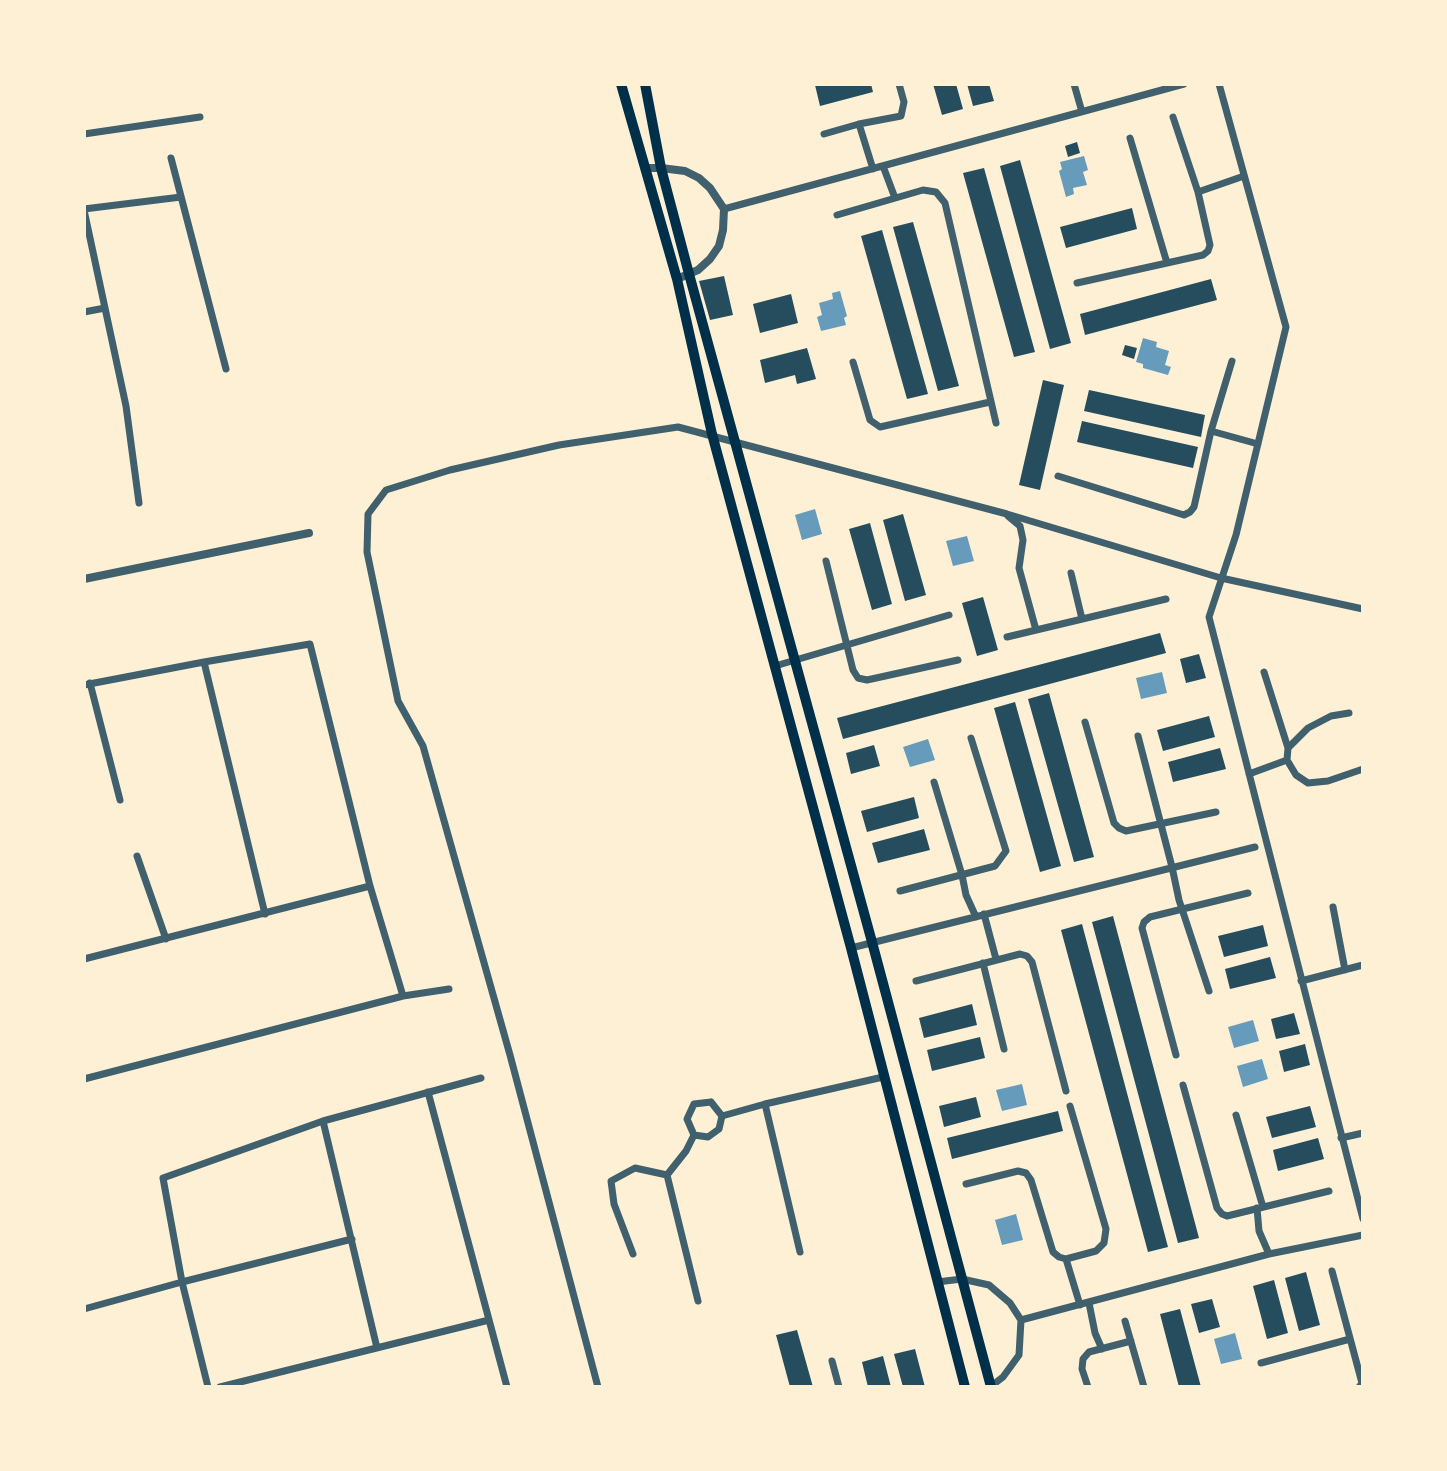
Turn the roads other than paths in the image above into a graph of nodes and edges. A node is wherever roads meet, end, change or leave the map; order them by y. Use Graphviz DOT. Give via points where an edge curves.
graph roads {
  1 [pos="621,84"];
  2 [pos="645,84"];
  3 [pos="899,84"];
  4 [pos="1074,84"];
  5 [pos="1184,84"];
  6 [pos="1219,84"];
  7 [pos="1082,112"];
  8 [pos="200,117"];
  9 [pos="1173,117"];
  10 [pos="859,124"];
  11 [pos="84,134"];
  12 [pos="824,134"];
  13 [pos="1130,138"];
  14 [pos="171,158"];
  15 [pos="883,166"];
  16 [pos="646,168"];
  17 [pos="661,168"];
  18 [pos="873,169"];
  19 [pos="1244,176"];
  20 [pos="1198,192"];
  21 [pos="181,197"];
  22 [pos="895,198"];
  23 [pos="724,209"];
  24 [pos="84,210"];
  25 [pos="837,215"];
  26 [pos="1167,263"];
  27 [pos="689,274"];
  28 [pos="677,279"];
  29 [pos="1077,283"];
  30 [pos="105,308"];
  31 [pos="84,312"];
  32 [pos="1232,361"];
  33 [pos="853,362"];
  34 [pos="226,369"];
  35 [pos="990,402"];
  36 [pos="996,423"];
  37 [pos="1211,431"];
  38 [pos="712,434"];
  39 [pos="735,442"];
  40 [pos="1258,444"];
  41 [pos="1058,476"];
  42 [pos="139,503"];
  43 [pos="1007,514"];
  44 [pos="309,533"];
  45 [pos="826,561"];
  46 [pos="1071,573"];
  47 [pos="1221,578"];
  48 [pos="84,579"];
  49 [pos="1166,599"];
  50 [pos="1363,609"];
  51 [pos="949,615"];
  52 [pos="1082,619"];
  53 [pos="1036,630"];
  54 [pos="1007,637"];
  55 [pos="846,644"];
  56 [pos="795,660"];
  57 [pos="958,660"];
  58 [pos="204,662"];
  59 [pos="775,666"];
  60 [pos="1264,672"];
  61 [pos="87,684"];
  62 [pos="1349,713"];
  63 [pos="1085,722"];
  64 [pos="1138,736"];
  65 [pos="971,738"];
  66 [pos="1288,748"];
  67 [pos="1287,760"];
  68 [pos="1363,769"];
  69 [pos="1249,774"];
  70 [pos="934,782"];
  71 [pos="120,800"];
  72 [pos="1216,812"];
  73 [pos="1160,824"];
  74 [pos="1255,847"];
  75 [pos="137,856"];
  76 [pos="1172,867"];
  77 [pos="962,875"];
  78 [pos="370,886"];
  79 [pos="900,891"];
  80 [pos="1248,893"];
  81 [pos="1333,907"];
  82 [pos="1182,909"];
  83 [pos="265,914"];
  84 [pos="980,916"];
  85 [pos="166,939"];
  86 [pos="872,942"];
  87 [pos="851,948"];
  88 [pos="84,959"];
  89 [pos="996,959"];
  90 [pos="983,963"];
  91 [pos="1363,965"];
  92 [pos="1345,970"];
  93 [pos="916,981"];
  94 [pos="1301,981"];
  95 [pos="449,989"];
  96 [pos="1209,991"];
  97 [pos="403,996"];
  98 [pos="1004,1049"];
  99 [pos="1176,1055"];
  100 [pos="883,1077"];
  101 [pos="481,1078"];
  102 [pos="84,1079"];
  103 [pos="1183,1085"];
  104 [pos="1066,1091"];
  105 [pos="428,1092"];
  106 [pos="765,1104"];
  107 [pos="1070,1106"];
  108 [pos="1236,1115"];
  109 [pos="722,1116"];
  110 [pos="323,1121"];
  111 [pos="1363,1133"];
  112 [pos="694,1135"];
  113 [pos="1341,1138"];
  114 [pos="667,1175"];
  115 [pos="966,1184"];
  116 [pos="1329,1191"];
  117 [pos="1260,1208"];
  118 [pos="1363,1219"];
  119 [pos="1363,1235"];
  120 [pos="352,1239"];
  121 [pos="800,1252"];
  122 [pos="633,1254"];
  123 [pos="1269,1254"];
  124 [pos="1066,1259"];
  125 [pos="1332,1271"];
  126 [pos="962,1279"];
  127 [pos="182,1282"];
  128 [pos="937,1282"];
  129 [pos="698,1301"];
  130 [pos="1089,1303"];
  131 [pos="1080,1305"];
  132 [pos="84,1309"];
  133 [pos="489,1320"];
  134 [pos="1021,1320"];
  135 [pos="1125,1321"];
  136 [pos="1131,1341"];
  137 [pos="1351,1342"];
  138 [pos="1363,1343"];
  139 [pos="377,1348"];
  140 [pos="1102,1349"];
  141 [pos="832,1361"];
  142 [pos="1261,1363"];
  143 [pos="208,1387"];
  144 [pos="220,1387"];
  145 [pos="507,1387"];
  146 [pos="598,1387"];
  147 [pos="839,1387"];
  148 [pos="965,1387"];
  149 [pos="990,1387"];
  150 [pos="1088,1387"];
  151 [pos="1144,1387"];
  152 [pos="1359,1387"];
  1 -- 16 [label="main road"];
  2 -- 17 [label="main road"];
  3 -- 10 [label="street" via="901,116"];
  4 -- 7 [label="street"];
  5 -- 7 [label="street"];
  6 -- 19 [label="street"];
  7 -- 15 [label="street"];
  8 -- 11 [label="street"];
  9 -- 20 [label="street"];
  10 -- 12 [label="street"];
  10 -- 18 [label="street"];
  13 -- 26 [label="street"];
  14 -- 21 [label="street"];
  15 -- 18 [label="street"];
  15 -- 22 [label="street"];
  16 -- 17 [label="street"];
  16 -- 28 [label="main road"];
  17 -- 23 [label="street" via="699,178"];
  17 -- 27 [label="main road"];
  18 -- 23 [label="street"];
  19 -- 20 [label="street"];
  19 -- 40 [label="street" via="1286,327"];
  20 -- 26 [label="street" via="1208,251"];
  21 -- 24 [label="street"];
  21 -- 34 [label="street"];
  22 -- 25 [label="street"];
  22 -- 35 [label="street" via="923,190 936,192 945,203"];
  23 -- 27 [label="street" via="719,246"];
  24 -- 30 [label="street"];
  26 -- 29 [label="street"];
  27 -- 28 [label="street"];
  27 -- 39 [label="main road"];
  28 -- 38 [label="main road"];
  30 -- 31 [label="street"];
  30 -- 42 [label="street"];
  32 -- 37 [label="street"];
  33 -- 35 [label="street" via="870,420 880,427"];
  35 -- 36 [label="street"];
  37 -- 40 [label="street"];
  37 -- 41 [label="street" via="1194,507 1184,515"];
  38 -- 39 [label="street"];
  38 -- 59 [label="main road"];
  38 -- 146 [label="street" via="678,427 559,445 450,470 386,490 368,514 367,552 398,701 423,746"];
  39 -- 43 [label="street"];
  39 -- 56 [label="main road"];
  40 -- 47 [label="street"];
  43 -- 47 [label="street"];
  43 -- 53 [label="street" via="1020,526 1019,568"];
  44 -- 48 [label="street"];
  45 -- 55 [label="street"];
  46 -- 52 [label="street"];
  47 -- 50 [label="street"];
  47 -- 69 [label="street" via="1209,617"];
  49 -- 52 [label="street"];
  51 -- 55 [label="street"];
  52 -- 53 [label="street"];
  53 -- 54 [label="street"];
  55 -- 56 [label="street"];
  55 -- 57 [label="street" via="853,670 867,680"];
  56 -- 59 [label="street"];
  56 -- 86 [label="main road"];
  58 -- 61 [label="street"];
  58 -- 78 [label="street" via="310,644"];
  58 -- 83 [label="street"];
  59 -- 87 [label="main road"];
  60 -- 66 [label="street"];
  61 -- 71 [label="street"];
  62 -- 66 [label="street" via="1308,728"];
  63 -- 73 [label="street" via="1114,823 1126,831"];
  64 -- 73 [label="street"];
  65 -- 77 [label="street" via="1006,851 995,866"];
  66 -- 67 [label="street"];
  67 -- 68 [label="street" via="1308,783"];
  67 -- 69 [label="street"];
  69 -- 94 [label="street"];
  70 -- 77 [label="street"];
  72 -- 73 [label="street"];
  73 -- 76 [label="street"];
  74 -- 76 [label="street"];
  75 -- 85 [label="street"];
  76 -- 82 [label="street"];
  76 -- 84 [label="street"];
  77 -- 79 [label="street"];
  77 -- 84 [label="street" via="966,895"];
  78 -- 83 [label="street"];
  78 -- 97 [label="street"];
  80 -- 82 [label="street"];
  81 -- 92 [label="street"];
  82 -- 96 [label="street"];
  82 -- 99 [label="street" via="1150,917 1142,928"];
  83 -- 85 [label="street"];
  84 -- 86 [label="street"];
  84 -- 89 [label="street"];
  85 -- 88 [label="street"];
  86 -- 87 [label="street"];
  86 -- 126 [label="main road"];
  87 -- 100 [label="main road"];
  89 -- 90 [label="street"];
  89 -- 104 [label="street" via="1020,954 1032,962"];
  90 -- 93 [label="street"];
  90 -- 98 [label="street"];
  91 -- 92 [label="street"];
  92 -- 94 [label="street"];
  94 -- 113 [label="street"];
  95 -- 97 [label="street"];
  97 -- 102 [label="street"];
  100 -- 106 [label="street"];
  100 -- 128 [label="main road"];
  101 -- 105 [label="street"];
  103 -- 117 [label="street" via="1217,1208 1227,1216"];
  105 -- 110 [label="street"];
  105 -- 133 [label="street"];
  106 -- 109 [label="street"];
  106 -- 121 [label="street"];
  107 -- 124 [label="street" via="1106,1229 1096,1251"];
  108 -- 117 [label="street"];
  109 -- 112 [label="street" via="719,1129 708,1137"];
  109 -- 112 [label="street" via="711,1102 694,1104 687,1119"];
  110 -- 120 [label="street"];
  110 -- 127 [label="street" via="163,1178"];
  111 -- 113 [label="street"];
  112 -- 114 [label="street"];
  113 -- 118 [label="street"];
  114 -- 122 [label="street" via="635,1168 611,1181"];
  114 -- 129 [label="street"];
  115 -- 124 [label="street" via="1026,1173 1053,1252"];
  116 -- 117 [label="street"];
  117 -- 123 [label="street" via="1259,1231"];
  119 -- 123 [label="street"];
  120 -- 127 [label="street"];
  120 -- 139 [label="street"];
  123 -- 130 [label="street"];
  124 -- 131 [label="street"];
  125 -- 137 [label="street"];
  126 -- 128 [label="street"];
  126 -- 134 [label="street" via="989,1285"];
  126 -- 149 [label="main road"];
  127 -- 132 [label="street"];
  127 -- 143 [label="street"];
  128 -- 148 [label="main road"];
  130 -- 131 [label="street"];
  130 -- 140 [label="street"];
  131 -- 134 [label="street"];
  133 -- 139 [label="street"];
  133 -- 145 [label="street"];
  134 -- 149 [label="street" via="1019,1355"];
  135 -- 136 [label="street"];
  136 -- 140 [label="street"];
  136 -- 151 [label="street"];
  137 -- 138 [label="street"];
  137 -- 142 [label="street"];
  137 -- 152 [label="street"];
  139 -- 144 [label="street"];
  140 -- 150 [label="street" via="1083,1359"];
  141 -- 147 [label="street"];
}
